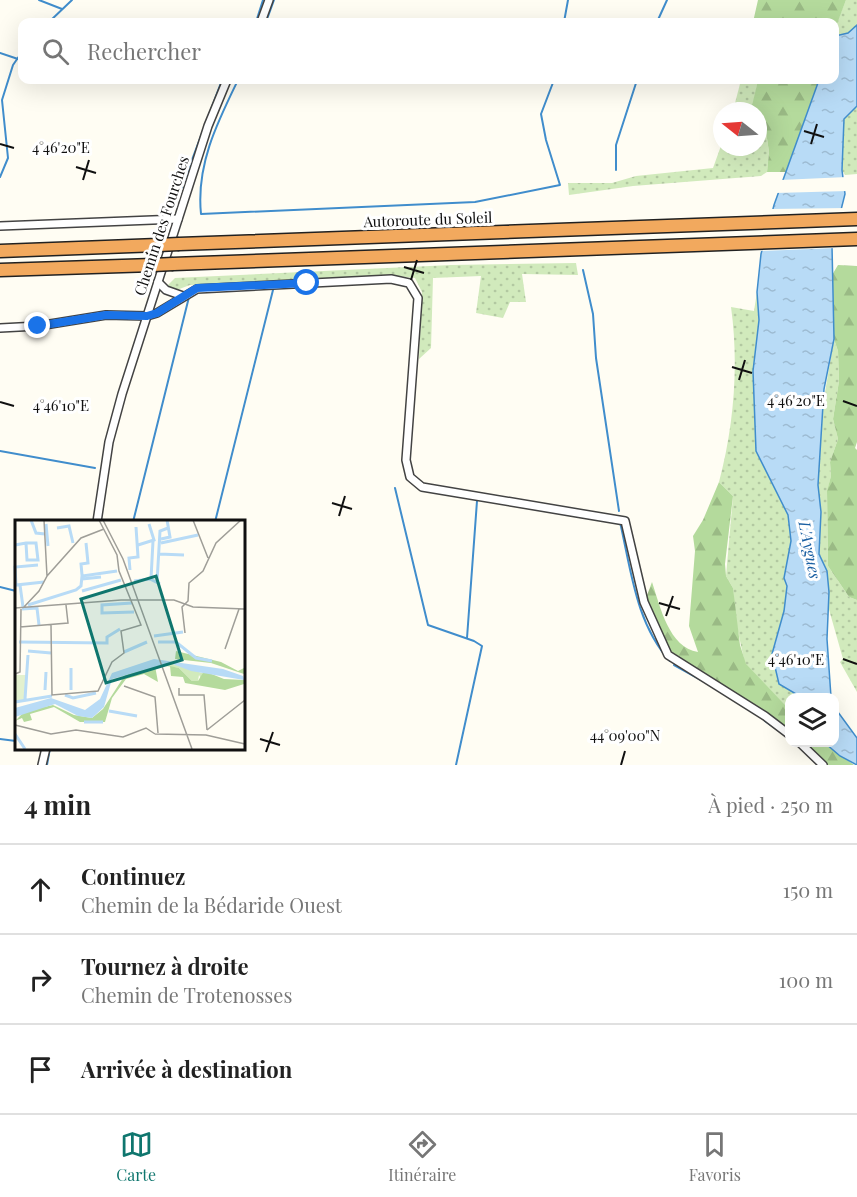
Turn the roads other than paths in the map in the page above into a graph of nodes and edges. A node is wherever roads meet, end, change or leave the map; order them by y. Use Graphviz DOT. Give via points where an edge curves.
graph roads {
  1 [pos="269,0"];
  2 [pos="262,18"];
  3 [pos="225,84"];
  4 [pos="178,219"];
  5 [pos="853,219"];
  6 [pos="0,226"];
  7 [pos="851,239"];
  8 [pos="0,251"];
  9 [pos="0,270"];
  10 [pos="158,282"];
  11 [pos="183,296"];
  12 [pos="147,316"];
  13 [pos="0,328"];
  14 [pos="97,520"];
  15 [pos="785,732"];
  16 [pos="804,747"];
  17 [pos="46,750"];
  18 [pos="42,765"];
  19 [pos="823,765"];
  1 -- 2 [label="street"];
  3 -- 4 [label="street, Chemin des Fourches"];
  4 -- 6 [label="street"];
  4 -- 10 [label="street, Chemin des Fourches"];
  5 -- 8 [label="highway, Autoroute du Soleil, bridge"];
  7 -- 9 [label="highway, bridge"];
  10 -- 11 [label="street" via="166,290"];
  10 -- 12 [label="street, Chemin des Fourches"];
  11 -- 12 [label="street"];
  11 -- 15 [label="street" via="197,288 231,286 391,279 409,283 418,298 406,460 410,477 422,487 625,521 644,602 668,656"];
  12 -- 13 [label="street" via="106,315"];
  12 -- 14 [label="street, Chemin des Fourches" via="111,432"];
  16 -- 19 [label="street"];
  17 -- 18 [label="street"];
}
